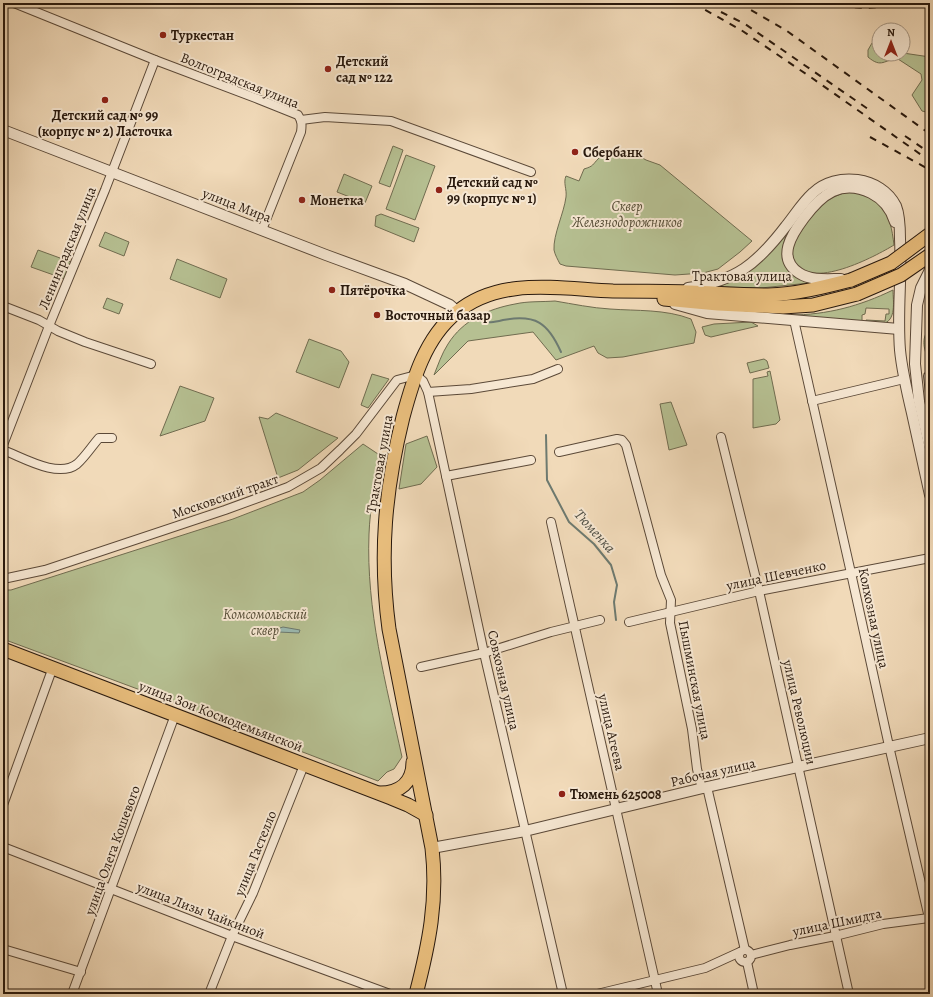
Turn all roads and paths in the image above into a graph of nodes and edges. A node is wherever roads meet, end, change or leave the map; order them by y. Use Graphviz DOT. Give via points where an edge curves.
graph roads {
  1 [pos="14,3"];
  2 [pos="155,60"];
  3 [pos="301,120"];
  4 [pos="3,130"];
  5 [pos="111,172"];
  6 [pos="531,172"];
  7 [pos="262,230"];
  8 [pos="930,234"];
  9 [pos="900,237"];
  10 [pos="930,255"];
  11 [pos="930,270"];
  12 [pos="851,280"];
  13 [pos="662,295"];
  14 [pos="3,306"];
  15 [pos="457,311"];
  16 [pos="794,320"];
  17 [pos="49,326"];
  18 [pos="899,329"];
  19 [pos="151,364"];
  20 [pos="558,369"];
  21 [pos="416,375"];
  22 [pos="930,375"];
  23 [pos="904,378"];
  24 [pos="428,392"];
  25 [pos="930,393"];
  26 [pos="812,401"];
  27 [pos="721,437"];
  28 [pos="112,438"];
  29 [pos="3,445"];
  30 [pos="930,449"];
  31 [pos="3,450"];
  32 [pos="559,452"];
  33 [pos="531,460"];
  34 [pos="446,476"];
  35 [pos="930,495"];
  36 [pos="551,522"];
  37 [pos="930,558"];
  38 [pos="851,573"];
  39 [pos="3,580"];
  40 [pos="759,591"];
  41 [pos="670,613"];
  42 [pos="600,620"];
  43 [pos="629,622"];
  44 [pos="575,627"];
  45 [pos="3,649"];
  46 [pos="484,653"];
  47 [pos="53,667"];
  48 [pos="421,667"];
  49 [pos="175,715"];
  50 [pos="930,738"];
  51 [pos="889,746"];
  52 [pos="413,752"];
  53 [pos="304,765"];
  54 [pos="799,767"];
  55 [pos="704,788"];
  56 [pos="376,792"];
  57 [pos="3,805"];
  58 [pos="617,810"];
  59 [pos="426,815"];
  60 [pos="525,831"];
  61 [pos="3,847"];
  62 [pos="432,848"];
  63 [pos="112,889"];
  64 [pos="930,920"];
  65 [pos="232,936"];
  66 [pos="835,936"];
  67 [pos="3,950"];
  68 [pos="746,955"];
  69 [pos="81,972"];
  70 [pos="655,980"];
  71 [pos="72,994"];
  72 [pos="209,994"];
  73 [pos="390,994"];
  74 [pos="416,994"];
  75 [pos="563,994"];
  76 [pos="597,994"];
  77 [pos="658,994"];
  78 [pos="754,994"];
  79 [pos="849,994"];
  1 -- 2 [label="street, Волгоградская улица"];
  2 -- 3 [label="street, Волгоградская улица" via="298,115"];
  2 -- 5 [label="street, Ленинградская улица"];
  3 -- 6 [label="street, Волгоградская улица" via="325,118 391,121"];
  3 -- 7 [label="street" via="301,132"];
  4 -- 5 [label="street, улица Мира"];
  5 -- 7 [label="street, улица Мира"];
  5 -- 17 [label="street, Ленинградская улица"];
  7 -- 15 [label="street, улица Мира" via="405,284"];
  8 -- 12 [label="main road, Трактовая улица, bridge" via="891,262"];
  9 -- 12 [label="street" via="887,206 868,191 840,189 827,194 817,202 791,238 788,248 790,264 808,278"];
  9 -- 13 [label="street" via="898,212 890,197 868,183 852,179 839,180 824,185 813,193 760,258 745,269 718,282"];
  9 -- 18 [label="street"];
  10 -- 13 [label="main road, Трактовая улица, bridge" via="901,275 856,294 813,305 783,307 718,304"];
  11 -- 30 [label="street" via="918,301 915,364 917,388"];
  12 -- 13 [label="main road, Трактовая улица" via="802,292 769,295"];
  13 -- 15 [label="main road, Трактовая улица" via="550,287 516,288 484,297"];
  13 -- 16 [label="street" via="707,313"];
  14 -- 17 [label="street"];
  15 -- 21 [label="main road, Трактовая улица" via="433,339"];
  16 -- 18 [label="street"];
  16 -- 26 [label="street, Колхозная улица"];
  17 -- 19 [label="street" via="85,342"];
  17 -- 29 [label="street, Ленинградская улица"];
  18 -- 23 [label="street"];
  20 -- 24 [label="street" via="533,379 471,389"];
  21 -- 24 [label="street, Совхозная улица" via="423,381"];
  21 -- 39 [label="street, Московский тракт" via="397,380 368,419 340,450 321,468 288,487 71,562"];
  21 -- 52 [label="main road, Трактовая улица" via="406,404 391,470 383,558 389,623"];
  22 -- 25 [label="street"];
  23 -- 26 [label="street"];
  23 -- 35 [label="street"];
  24 -- 34 [label="street, Совхозная улица"];
  26 -- 38 [label="street, Колхозная улица"];
  27 -- 40 [label="street, улица Революции"];
  28 -- 31 [label="street" via="99,438 76,465 64,470 51,469"];
  32 -- 41 [label="street, Пышминская улица" via="617,439 626,445 661,575 669,594"];
  33 -- 34 [label="street"];
  34 -- 46 [label="street, Совхозная улица"];
  36 -- 44 [label="street, улица Агеева"];
  37 -- 38 [label="street, улица Шевченко"];
  38 -- 40 [label="street, улица Шевченко"];
  38 -- 51 [label="street, Колхозная улица"];
  40 -- 41 [label="street, улица Шевченко"];
  40 -- 54 [label="street, улица Революции"];
  41 -- 43 [label="street, улица Шевченко"];
  41 -- 55 [label="street, Пышминская улица" via="697,769"];
  42 -- 44 [label="street"];
  44 -- 46 [label="street"];
  44 -- 58 [label="street, улица Агеева"];
  45 -- 47 [label="main road, улица Зои Космодемьянской"];
  46 -- 48 [label="street"];
  46 -- 60 [label="street, Совхозная улица"];
  47 -- 49 [label="main road, улица Зои Космодемьянской"];
  47 -- 57 [label="street"];
  49 -- 53 [label="main road, улица Зои Космодемьянской"];
  49 -- 63 [label="street, улица Олега Кошевого"];
  50 -- 51 [label="street, Рабочая улица"];
  51 -- 54 [label="street, Рабочая улица"];
  51 -- 64 [label="street, Колхозная улица"];
  52 -- 56 [label="main road" via="412,770 405,785 391,793"];
  52 -- 59 [label="main road, Трактовая улица"];
  53 -- 56 [label="main road, улица Зои Космодемьянской"];
  53 -- 65 [label="street, улица Гастелло" via="253,893"];
  54 -- 55 [label="street, Рабочая улица"];
  54 -- 66 [label="street, улица Революции"];
  55 -- 58 [label="street, Рабочая улица"];
  55 -- 68 [label="street, Пышминская улица"];
  56 -- 59 [label="main road, улица Зои Космодемьянской"];
  58 -- 60 [label="street, Рабочая улица"];
  58 -- 70 [label="street, улица Агеева"];
  59 -- 62 [label="main road, Трактовая улица"];
  60 -- 62 [label="street, Рабочая улица"];
  60 -- 75 [label="street, Совхозная улица"];
  61 -- 63 [label="street, улица Лизы Чайкиной"];
  62 -- 74 [label="main road, Трактовая улица" via="433,911"];
  63 -- 65 [label="street, улица Лизы Чайкиной"];
  63 -- 69 [label="street, улица Олега Кошевого"];
  64 -- 66 [label="street, улица Шмидта" via="883,924"];
  65 -- 72 [label="street, улица Гастелло"];
  65 -- 73 [label="street, улица Лизы Чайкиной"];
  66 -- 68 [label="street, улица Шмидта"];
  66 -- 79 [label="street, улица Революции"];
  67 -- 69 [label="street"];
  68 -- 70 [label="street, улица Шмидта"];
  68 -- 78 [label="street, Пышминская улица"];
  69 -- 71 [label="street, улица Олега Кошевого"];
  70 -- 76 [label="street, улица Шмидта"];
  70 -- 77 [label="street, улица Агеева"];
}
